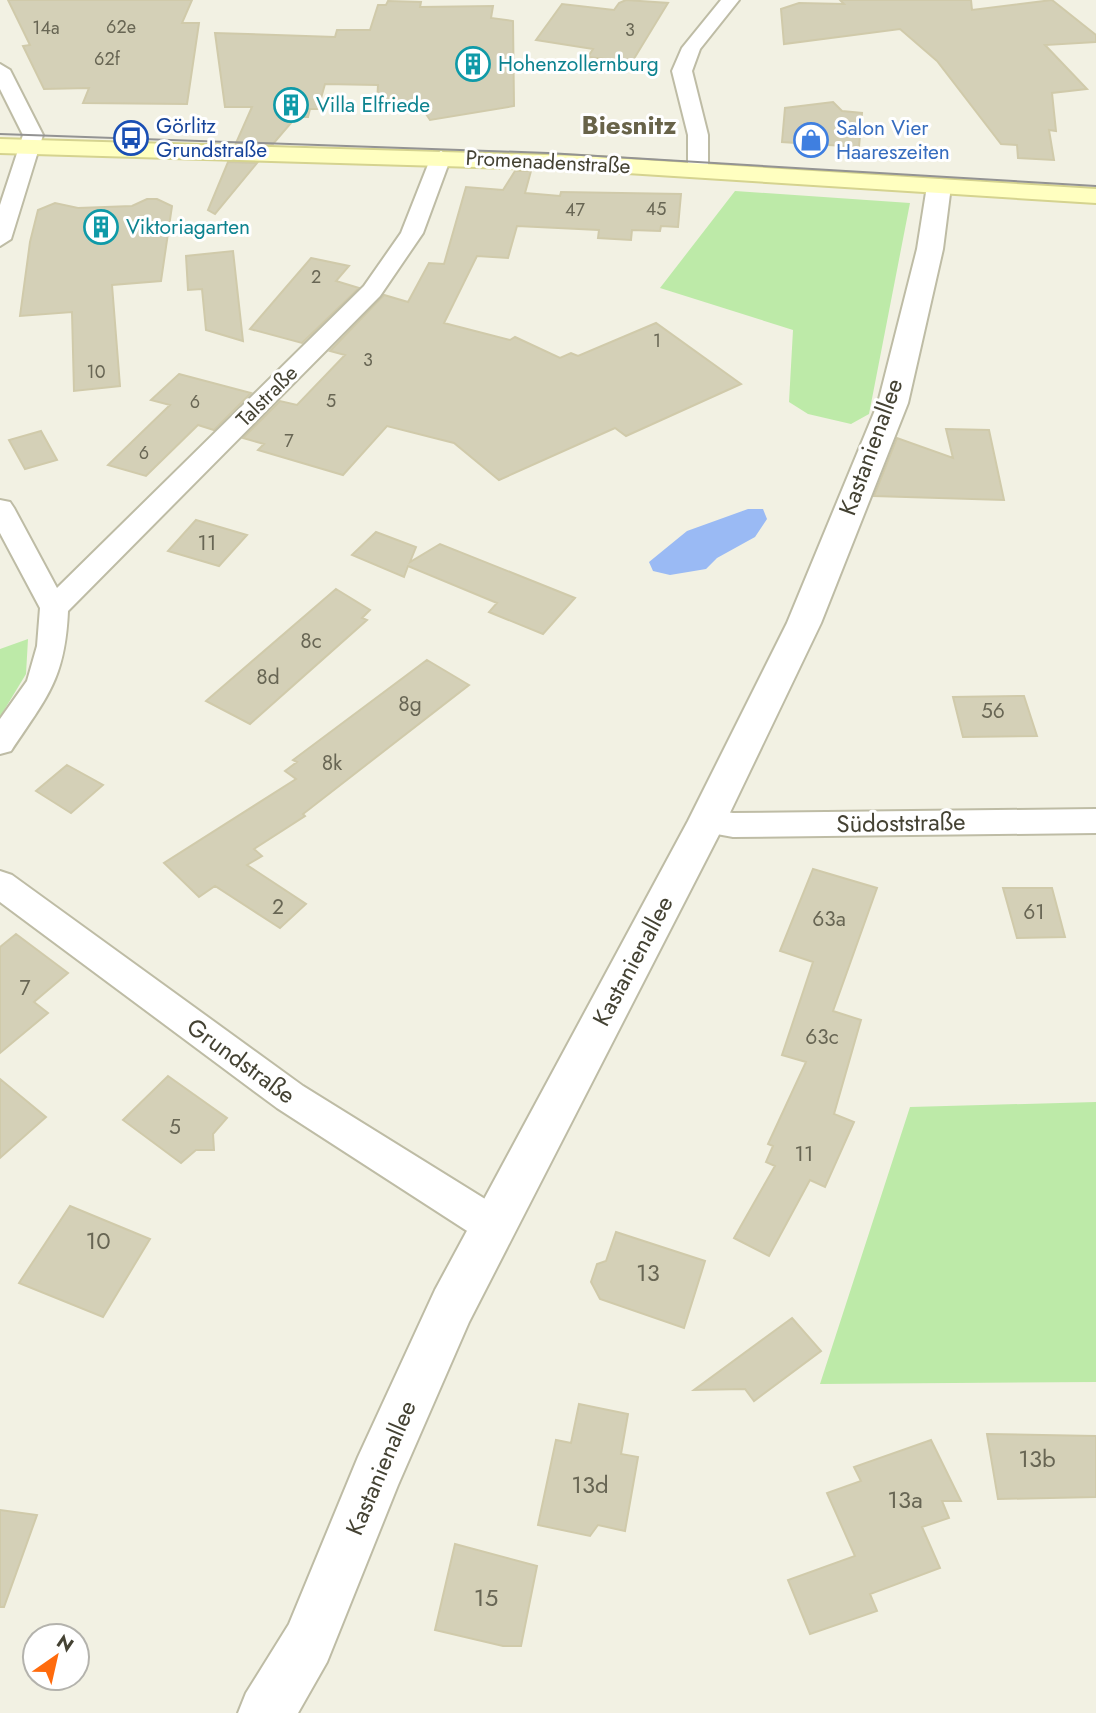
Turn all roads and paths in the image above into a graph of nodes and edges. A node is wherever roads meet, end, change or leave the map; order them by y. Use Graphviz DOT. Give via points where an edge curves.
graph roads {
  1 [pos="730,0"];
  2 [pos="0,70"];
  3 [pos="0,146"];
  4 [pos="30,146"];
  5 [pos="441,157"];
  6 [pos="698,169"];
  7 [pos="939,186"];
  8 [pos="1096,197"];
  9 [pos="0,239"];
  10 [pos="0,508"];
  11 [pos="54,608"];
  12 [pos="0,743"];
  13 [pos="707,821"];
  14 [pos="1096,821"];
  15 [pos="0,884"];
  16 [pos="492,1225"];
  17 [pos="266,1713"];
  1 -- 6 [label="street" via="691,48 682,71 698,135"];
  2 -- 4 [label="street" via="33,130"];
  3 -- 4 [label="main road, Promenadenstraße"];
  4 -- 5 [label="main road, Promenadenstraße"];
  4 -- 9 [label="street"];
  5 -- 6 [label="main road, Promenadenstraße"];
  5 -- 11 [label="street, Talstraße" via="412,233 372,291"];
  6 -- 7 [label="main road, Promenadenstraße"];
  7 -- 8 [label="main road, Promenadenstraße"];
  7 -- 13 [label="street, Kastanienallee" via="930,249 892,403 804,623"];
  10 -- 11 [label="street"];
  11 -- 12 [label="street" via="52,646 41,683"];
  13 -- 14 [label="street, Südoststraße" via="733,825"];
  13 -- 16 [label="street, Kastanienallee"];
  15 -- 16 [label="street, Grundstraße" via="290,1097"];
  16 -- 17 [label="street, Kastanienallee" via="382,1463 308,1643"];
}
